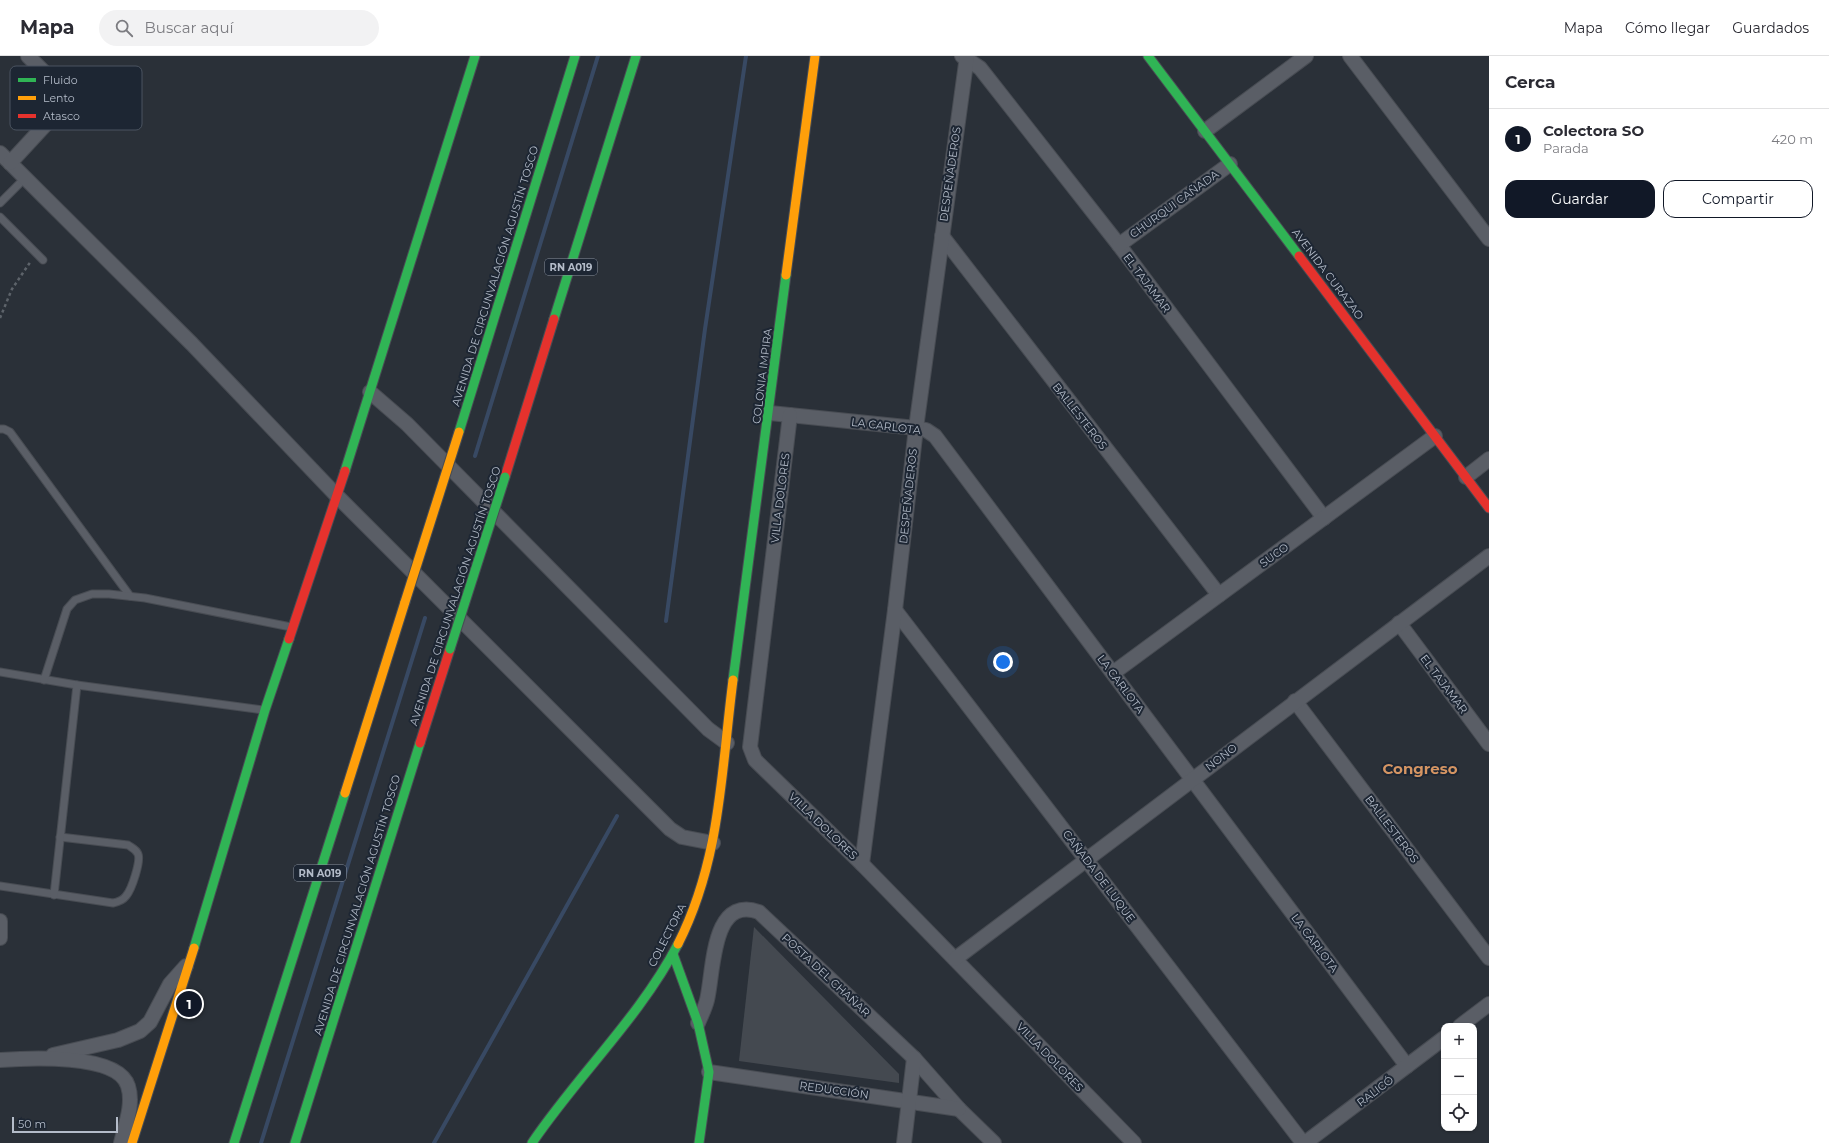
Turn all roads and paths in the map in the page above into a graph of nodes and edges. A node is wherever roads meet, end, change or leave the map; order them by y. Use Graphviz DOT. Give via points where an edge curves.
graph roads {
  1 [pos="28,56"];
  2 [pos="475,56"];
  3 [pos="575,56"];
  4 [pos="636,56"];
  5 [pos="815,56"];
  6 [pos="965,56"];
  7 [pos="1148,56"];
  8 [pos="1306,56"];
  9 [pos="1350,56"];
  10 [pos="38,66"];
  11 [pos="35,130"];
  12 [pos="1205,131"];
  13 [pos="5,158"];
  14 [pos="1230,164"];
  15 [pos="26,178"];
  16 [pos="0,203"];
  17 [pos="0,217"];
  18 [pos="942,236"];
  19 [pos="1489,239"];
  20 [pos="1119,245"];
  21 [pos="36,253"];
  22 [pos="43,260"];
  23 [pos="0,318"];
  24 [pos="370,392"];
  25 [pos="770,413"];
  26 [pos="790,415"];
  27 [pos="1,428"];
  28 [pos="916,428"];
  29 [pos="1435,436"];
  30 [pos="1489,459"];
  31 [pos="1466,477"];
  32 [pos="337,496"];
  33 [pos="1489,508"];
  34 [pos="1324,518"];
  35 [pos="1489,556"];
  36 [pos="1219,595"];
  37 [pos="130,596"];
  38 [pos="895,610"];
  39 [pos="1399,624"];
  40 [pos="293,628"];
  41 [pos="0,672"];
  42 [pos="1113,673"];
  43 [pos="44,680"];
  44 [pos="77,685"];
  45 [pos="732,698"];
  46 [pos="1296,701"];
  47 [pos="265,710"];
  48 [pos="727,743"];
  49 [pos="1489,744"];
  50 [pos="1192,779"];
  51 [pos="60,837"];
  52 [pos="713,843"];
  53 [pos="1086,859"];
  54 [pos="862,864"];
  55 [pos="0,886"];
  56 [pos="54,895"];
  57 [pos="0,921"];
  58 [pos="0,938"];
  59 [pos="673,954"];
  60 [pos="1489,958"];
  61 [pos="954,959"];
  62 [pos="190,963"];
  63 [pos="1489,1004"];
  64 [pos="150,1022"];
  65 [pos="698,1023"];
  66 [pos="1464,1023"];
  67 [pos="169,1027"];
  68 [pos="1441,1040"];
  69 [pos="36,1058"];
  70 [pos="914,1058"];
  71 [pos="0,1060"];
  72 [pos="1408,1066"];
  73 [pos="709,1072"];
  74 [pos="130,1096"];
  75 [pos="145,1101"];
  76 [pos="909,1101"];
  77 [pos="306,1107"];
  78 [pos="959,1109"];
  79 [pos="121,1143"];
  80 [pos="132,1143"];
  81 [pos="234,1143"];
  82 [pos="295,1143"];
  83 [pos="298,1143"];
  84 [pos="532,1143"];
  85 [pos="699,1143"];
  86 [pos="904,1143"];
  87 [pos="994,1143"];
  88 [pos="1134,1143"];
  89 [pos="1304,1143"];
  1 -- 10 [label="street"];
  2 -- 24 [label="main road"];
  3 -- 81 [label="main road, AVENIDA DE CIRCUNVALACIÓN AGUSTÍN TOSCO / RN A019, bridge"];
  4 -- 77 [label="main road, AVENIDA DE CIRCUNVALACIÓN AGUSTÍN TOSCO / RN A019, bridge"];
  5 -- 25 [label="main road, COLONIA IMPIRA"];
  6 -- 18 [label="street, DESPEÑADEROS"];
  6 -- 20 [label="street, EL TAJAMAR" via="980,68"];
  7 -- 12 [label="main road, AVENIDA CURAZAO"];
  8 -- 12 [label="street"];
  9 -- 19 [label="street"];
  11 -- 13 [label="street"];
  12 -- 14 [label="main road, AVENIDA CURAZAO"];
  13 -- 15 [label="street"];
  14 -- 20 [label="street, CHURQUI CAÑADA"];
  14 -- 29 [label="main road, AVENIDA CURAZAO"];
  15 -- 16 [label="lane"];
  15 -- 32 [label="street" via="192,344"];
  17 -- 21 [label="lane"];
  18 -- 28 [label="street, DESPEÑADEROS"];
  18 -- 36 [label="street, BALLESTEROS"];
  20 -- 34 [label="street, EL TAJAMAR"];
  21 -- 22 [label="lane"];
  21 -- 23 [label="path" via="12,289"];
  24 -- 32 [label="main road"];
  24 -- 48 [label="street" via="413,429 708,729"];
  25 -- 26 [label="street, LA CARLOTA"];
  25 -- 45 [label="main road, COLONIA IMPIRA"];
  26 -- 28 [label="street, LA CARLOTA"];
  26 -- 54 [label="street, VILLA DOLORES" via="750,748 755,760"];
  27 -- 37 [label="lane" via="10,432"];
  28 -- 38 [label="street, DESPEÑADEROS"];
  28 -- 42 [label="street, LA CARLOTA" via="926,430 935,436"];
  29 -- 31 [label="main road, AVENIDA CURAZAO"];
  29 -- 34 [label="street, SUCO"];
  30 -- 31 [label="street"];
  31 -- 33 [label="main road, AVENIDA CURAZAO"];
  32 -- 40 [label="main road"];
  32 -- 52 [label="street" via="670,829 682,837"];
  34 -- 36 [label="street, SUCO"];
  35 -- 39 [label="street, NONO"];
  36 -- 42 [label="street, SUCO"];
  37 -- 40 [label="lane"];
  37 -- 43 [label="lane" via="92,594 75,600 67,609 60,624"];
  38 -- 53 [label="street, CAÑADA DE LUQUE"];
  38 -- 54 [label="street, DESPEÑADEROS"];
  39 -- 46 [label="street, NONO"];
  39 -- 49 [label="street, EL TAJAMAR"];
  40 -- 47 [label="main road"];
  41 -- 43 [label="lane"];
  42 -- 50 [label="street, LA CARLOTA"];
  43 -- 44 [label="lane"];
  44 -- 47 [label="lane"];
  44 -- 51 [label="lane"];
  45 -- 48 [label="main road, COLECTORA"];
  46 -- 50 [label="street, NONO"];
  46 -- 60 [label="street, BALLESTEROS"];
  47 -- 62 [label="main road"];
  48 -- 52 [label="main road, COLECTORA"];
  50 -- 53 [label="street, NONO"];
  50 -- 72 [label="street, LA CARLOTA"];
  51 -- 56 [label="lane"];
  51 -- 56 [label="lane" via="128,845 138,855 138,862 131,888 120,902"];
  52 -- 59 [label="main road, COLECTORA" via="698,898"];
  53 -- 61 [label="street, NONO"];
  53 -- 89 [label="street, CAÑADA DE LUQUE"];
  54 -- 61 [label="street, VILLA DOLORES"];
  55 -- 56 [label="lane"];
  57 -- 58 [label="street"];
  59 -- 65 [label="main road"];
  59 -- 84 [label="main road, COLECTORA" via="650,991"];
  61 -- 88 [label="street, VILLA DOLORES"];
  62 -- 64 [label="street" via="170,984"];
  62 -- 67 [label="main road"];
  63 -- 66 [label="street"];
  64 -- 67 [label="street"];
  64 -- 69 [label="street" via="133,1035 118,1040"];
  65 -- 70 [label="street, POSTA DEL CHAÑAR" via="707,1001 719,932 726,919 734,912 751,909 760,912"];
  65 -- 73 [label="main road"];
  67 -- 75 [label="main road"];
  68 -- 72 [label="street, RALICÓ"];
  69 -- 71 [label="street"];
  69 -- 74 [label="street" via="92,1062 104,1066 124,1079"];
  70 -- 76 [label="street"];
  70 -- 78 [label="street, POSTA DEL CHAÑAR"];
  72 -- 89 [label="street, RALICÓ"];
  73 -- 76 [label="street, REDUCCIÓN"];
  73 -- 85 [label="main road"];
  74 -- 75 [label="street"];
  74 -- 79 [label="street"];
  75 -- 80 [label="main road"];
  76 -- 78 [label="street, REDUCCIÓN"];
  76 -- 86 [label="street"];
  77 -- 82 [label="main road, AVENIDA DE CIRCUNVALACIÓN AGUSTÍN TOSCO / RN A019"];
  77 -- 83 [label="main road"];
  78 -- 87 [label="street, POSTA DEL CHAÑAR"];
}
